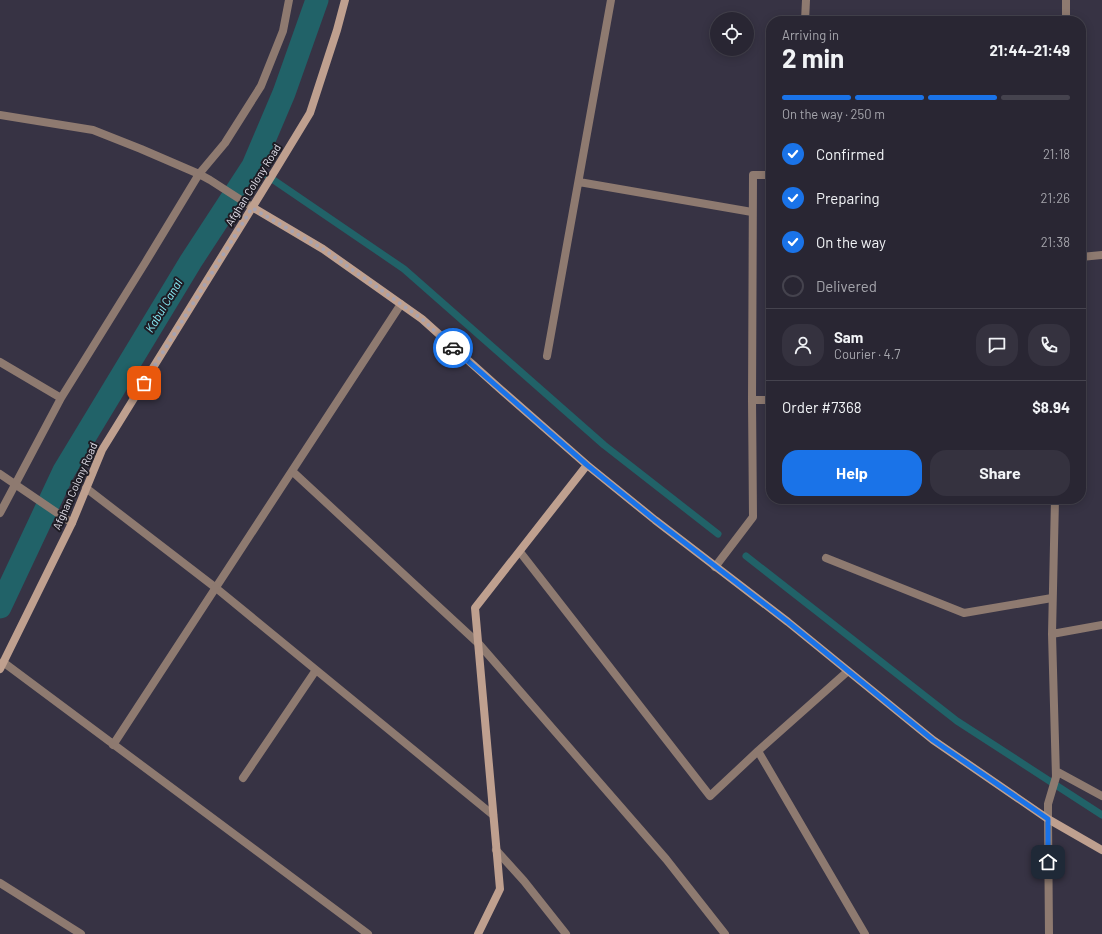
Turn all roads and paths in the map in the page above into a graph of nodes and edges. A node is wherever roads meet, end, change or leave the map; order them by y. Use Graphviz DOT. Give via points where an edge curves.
graph roads {
  1 [pos="289,0"];
  2 [pos="345,0"];
  3 [pos="611,0"];
  4 [pos="806,0"];
  5 [pos="1066,0"];
  6 [pos="805,16"];
  7 [pos="1066,16"];
  8 [pos="0,115"];
  9 [pos="199,174"];
  10 [pos="766,175"];
  11 [pos="579,182"];
  12 [pos="254,205"];
  13 [pos="752,212"];
  14 [pos="1102,255"];
  15 [pos="1086,257"];
  16 [pos="401,304"];
  17 [pos="547,356"];
  18 [pos="0,362"];
  19 [pos="61,398"];
  20 [pos="752,400"];
  21 [pos="766,400"];
  22 [pos="587,465"];
  23 [pos="292,470"];
  24 [pos="0,474"];
  25 [pos="15,485"];
  26 [pos="86,488"];
  27 [pos="1055,504"];
  28 [pos="0,513"];
  29 [pos="69,521"];
  30 [pos="520,552"];
  31 [pos="826,558"];
  32 [pos="715,567"];
  33 [pos="216,588"];
  34 [pos="1052,598"];
  35 [pos="1102,625"];
  36 [pos="1052,634"];
  37 [pos="479,644"];
  38 [pos="1,665"];
  39 [pos="316,670"];
  40 [pos="848,671"];
  41 [pos="113,745"];
  42 [pos="758,751"];
  43 [pos="1056,774"];
  44 [pos="243,778"];
  45 [pos="1102,796"];
  46 [pos="493,815"];
  47 [pos="1048,819"];
  48 [pos="496,850"];
  49 [pos="1102,850"];
  50 [pos="0,883"];
  51 [pos="81,934"];
  52 [pos="368,934"];
  53 [pos="478,934"];
  54 [pos="566,934"];
  55 [pos="725,934"];
  56 [pos="865,934"];
  57 [pos="1049,934"];
  1 -- 9 [label="street" via="283,31 261,86 226,143"];
  2 -- 12 [label="street, Afghan Colony Road" via="310,113"];
  3 -- 11 [label="street"];
  4 -- 6 [label="street"];
  5 -- 7 [label="street"];
  8 -- 9 [label="street" via="93,130"];
  9 -- 12 [label="street" via="240,200"];
  9 -- 19 [label="street"];
  10 -- 13 [label="street" via="753,175"];
  11 -- 13 [label="street"];
  11 -- 17 [label="street"];
  12 -- 16 [label="street" via="323,249"];
  12 -- 26 [label="street, Afghan Colony Road" via="102,450"];
  13 -- 20 [label="street"];
  14 -- 15 [label="street"];
  16 -- 22 [label="street" via="422,319"];
  16 -- 23 [label="street"];
  18 -- 19 [label="street"];
  19 -- 25 [label="street"];
  20 -- 21 [label="street"];
  20 -- 32 [label="street" via="753,517"];
  22 -- 30 [label="street"];
  22 -- 32 [label="street"];
  23 -- 33 [label="street"];
  23 -- 37 [label="street"];
  24 -- 25 [label="street"];
  25 -- 28 [label="street"];
  25 -- 29 [label="street"];
  26 -- 29 [label="street, Afghan Colony Road"];
  26 -- 33 [label="street"];
  27 -- 34 [label="street"];
  29 -- 38 [label="street, Afghan Colony Road"];
  30 -- 37 [label="street" via="475,608"];
  30 -- 42 [label="street" via="710,796"];
  31 -- 34 [label="street" via="964,613"];
  32 -- 40 [label="street"];
  33 -- 39 [label="street"];
  33 -- 41 [label="street"];
  34 -- 36 [label="street"];
  35 -- 36 [label="street"];
  36 -- 43 [label="street"];
  37 -- 46 [label="street"];
  37 -- 55 [label="street" via="666,859"];
  38 -- 41 [label="street"];
  39 -- 44 [label="street"];
  39 -- 46 [label="street"];
  40 -- 42 [label="street"];
  40 -- 47 [label="street" via="933,740"];
  41 -- 52 [label="street"];
  42 -- 56 [label="street"];
  43 -- 45 [label="street"];
  43 -- 47 [label="street" via="1048,804"];
  46 -- 48 [label="street"];
  47 -- 49 [label="street"];
  47 -- 57 [label="street"];
  48 -- 53 [label="street" via="500,889"];
  48 -- 54 [label="street"];
  50 -- 51 [label="street"];
}
